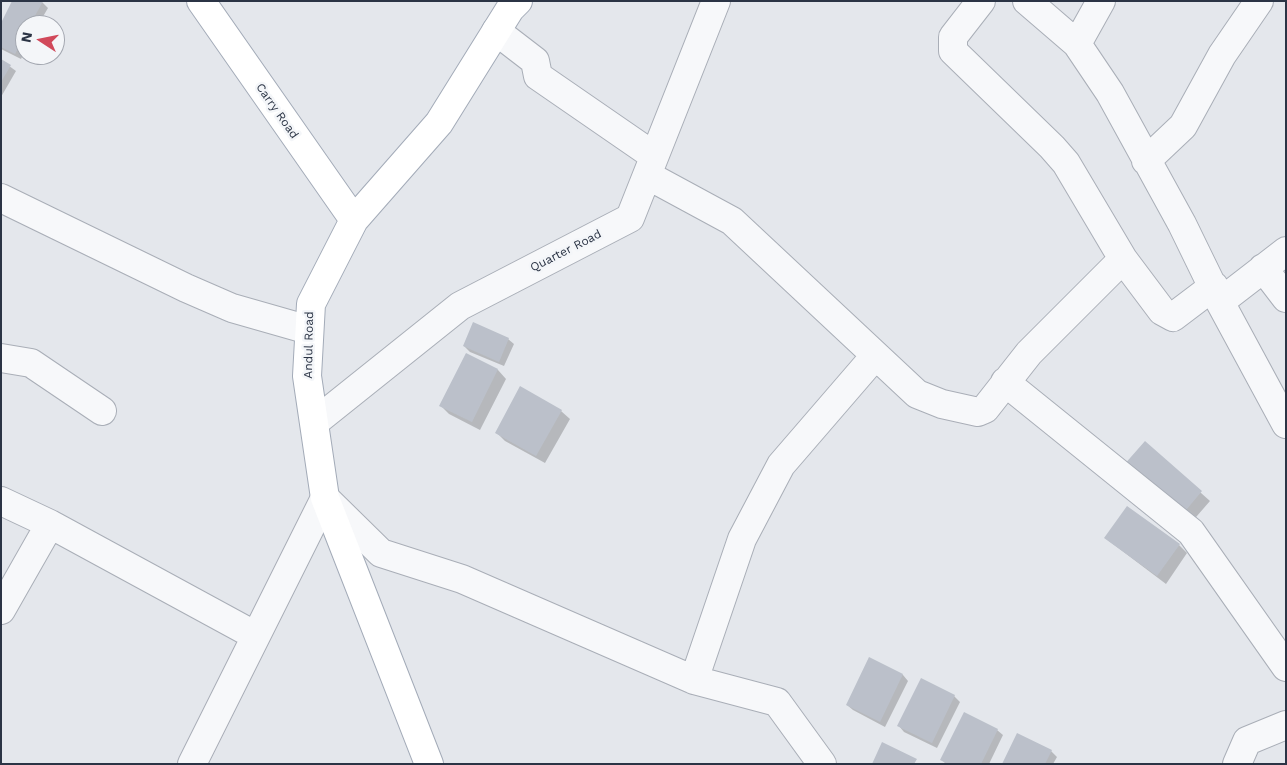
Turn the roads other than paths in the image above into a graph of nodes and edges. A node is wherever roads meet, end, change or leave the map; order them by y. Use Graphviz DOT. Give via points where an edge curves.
graph roads {
  1 [pos="200,1"];
  2 [pos="518,1"];
  3 [pos="716,1"];
  4 [pos="981,1"];
  5 [pos="1027,1"];
  6 [pos="1101,1"];
  7 [pos="1259,1"];
  8 [pos="496,31"];
  9 [pos="1077,44"];
  10 [pos="1146,161"];
  11 [pos="651,166"];
  12 [pos="1,198"];
  13 [pos="354,220"];
  14 [pos="1286,251"];
  15 [pos="1123,259"];
  16 [pos="1263,268"];
  17 [pos="1217,294"];
  18 [pos="1286,298"];
  19 [pos="309,330"];
  20 [pos="875,356"];
  21 [pos="1,358"];
  22 [pos="1005,382"];
  23 [pos="102,411"];
  24 [pos="315,422"];
  25 [pos="1286,424"];
  26 [pos="325,498"];
  27 [pos="1,501"];
  28 [pos="50,524"];
  29 [pos="1,610"];
  30 [pos="256,636"];
  31 [pos="1286,667"];
  32 [pos="694,680"];
  33 [pos="1286,725"];
  34 [pos="192,764"];
  35 [pos="430,764"];
  36 [pos="822,764"];
  37 [pos="1237,764"];
  1 -- 13 [label="main road, Carry Road"];
  2 -- 8 [label="main road, Andul Road"];
  3 -- 11 [label="street, Quarter Road"];
  4 -- 15 [label="street" via="953,37 953,51 1066,163"];
  5 -- 9 [label="street"];
  6 -- 9 [label="street"];
  7 -- 10 [label="street" via="1222,54 1183,126"];
  8 -- 11 [label="street" via="535,61 538,76"];
  8 -- 13 [label="main road, Andul Road" via="439,123"];
  9 -- 10 [label="street" via="1110,93"];
  10 -- 17 [label="street"];
  11 -- 20 [label="street" via="732,221"];
  11 -- 24 [label="street, Quarter Road" via="630,218 460,306"];
  12 -- 19 [label="street" via="232,308"];
  13 -- 19 [label="main road, Andul Road" via="310,304"];
  14 -- 16 [label="street"];
  15 -- 17 [label="street" via="1162,311 1174,317"];
  15 -- 22 [label="street" via="1029,353"];
  16 -- 17 [label="street"];
  16 -- 18 [label="street"];
  17 -- 25 [label="street"];
  19 -- 24 [label="main road, Andul Road" via="307,376"];
  20 -- 22 [label="street" via="917,394 942,404 978,412 985,408"];
  20 -- 32 [label="street" via="781,464 742,539"];
  21 -- 23 [label="street" via="31,363"];
  22 -- 31 [label="street" via="1191,532"];
  24 -- 26 [label="main road, Andul Road"];
  26 -- 30 [label="street"];
  26 -- 32 [label="street" via="381,553 462,579"];
  26 -- 35 [label="main road, Andul Road"];
  27 -- 28 [label="street"];
  28 -- 29 [label="street"];
  28 -- 30 [label="street"];
  30 -- 34 [label="street"];
  32 -- 36 [label="street" via="778,702"];
  33 -- 37 [label="street" via="1247,741"];
}
